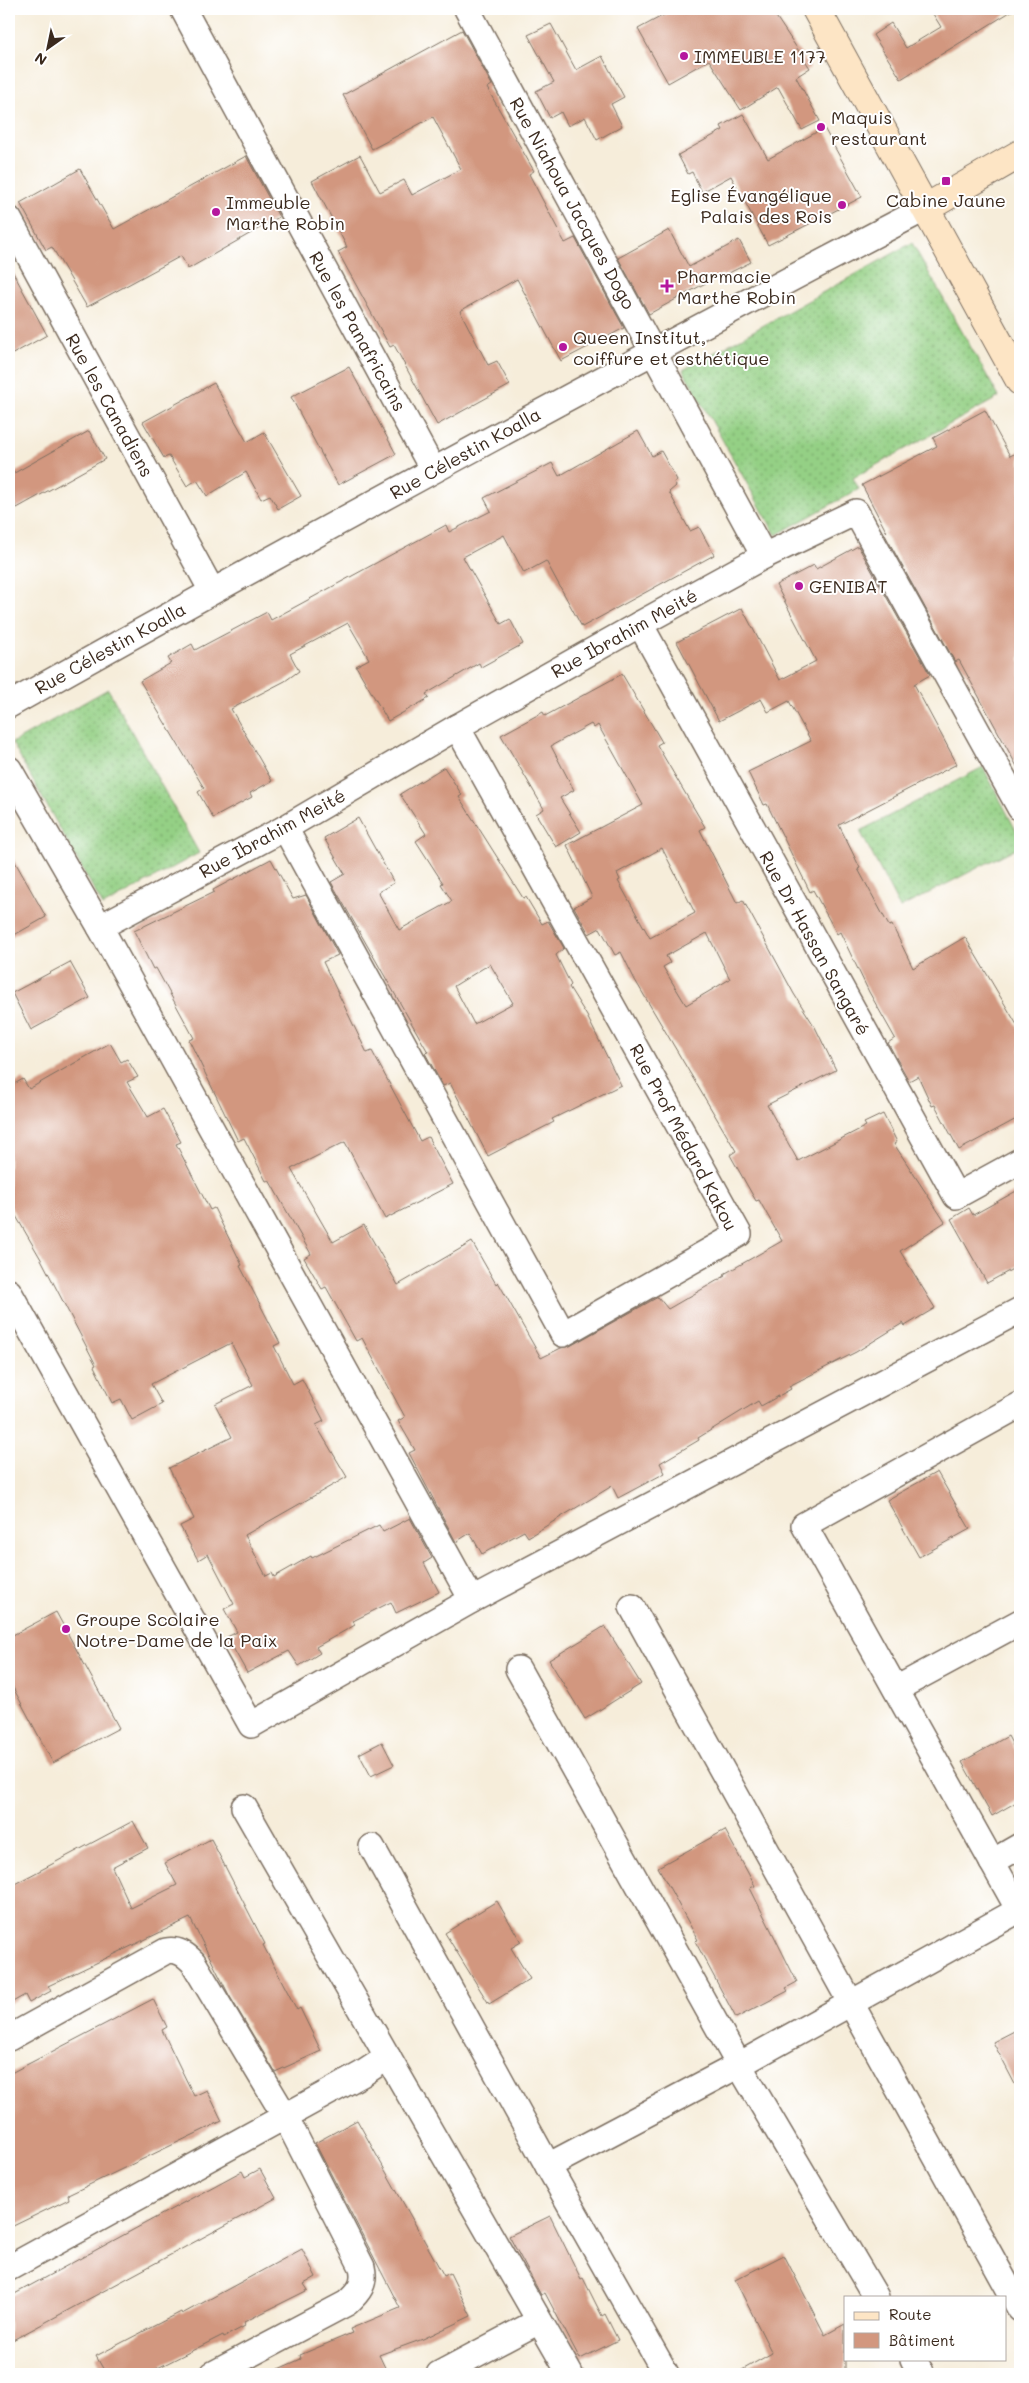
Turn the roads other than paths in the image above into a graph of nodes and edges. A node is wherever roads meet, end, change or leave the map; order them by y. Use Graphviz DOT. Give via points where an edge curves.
graph roads {
  1 [pos="183,9"];
  2 [pos="467,9"];
  3 [pos="816,9"];
  4 [pos="1020,154"];
  5 [pos="926,208"];
  6 [pos="9,219"];
  7 [pos="654,350"];
  8 [pos="1020,381"];
  9 [pos="433,470"];
  10 [pos="764,556"];
  11 [pos="212,591"];
  12 [pos="640,624"];
  13 [pos="9,706"];
  14 [pos="456,727"];
  15 [pos="9,769"];
  16 [pos="1020,808"];
  17 [pos="285,828"];
  18 [pos="100,927"];
  19 [pos="1020,1161"];
  20 [pos="9,1292"];
  21 [pos="1020,1310"];
  22 [pos="1020,1406"];
  23 [pos="472,1600"];
  24 [pos="632,1607"];
  25 [pos="1020,1622"];
  26 [pos="518,1669"];
  27 [pos="896,1689"];
  28 [pos="244,1807"];
  29 [pos="372,1846"];
  30 [pos="1020,1846"];
  31 [pos="992,1862"];
  32 [pos="1020,1911"];
  33 [pos="852,2002"];
  34 [pos="9,2038"];
  35 [pos="388,2057"];
  36 [pos="739,2065"];
  37 [pos="285,2116"];
  38 [pos="548,2166"];
  39 [pos="9,2268"];
  40 [pos="875,2296"];
  41 [pos="1020,2310"];
  42 [pos="539,2321"];
  43 [pos="914,2360"];
  44 [pos="213,2374"];
  45 [pos="438,2374"];
  46 [pos="570,2374"];
  47 [pos="666,2374"];
  48 [pos="922,2374"];
  1 -- 9 [label="street, Rue les Panafricains"];
  2 -- 7 [label="street, Rue Niahoua Jacques Dogo"];
  3 -- 5 [label="street"];
  4 -- 5 [label="street"];
  5 -- 7 [label="street, Rue Célestin Koalla"];
  5 -- 8 [label="street"];
  6 -- 11 [label="street, Rue les Canadiens"];
  7 -- 9 [label="street, Rue Célestin Koalla"];
  7 -- 10 [label="street, Rue Niahoua Jacques Dogo"];
  9 -- 11 [label="street, Rue Célestin Koalla"];
  10 -- 12 [label="street, Rue Ibrahim Meité"];
  10 -- 16 [label="street, Rue Ibrahim Meité" via="856,512"];
  11 -- 13 [label="street, Rue Célestin Koalla"];
  12 -- 14 [label="street, Rue Ibrahim Meité"];
  12 -- 19 [label="street, Rue Dr Hassan Sangaré" via="956,1196"];
  14 -- 17 [label="street, Rue Ibrahim Meité"];
  14 -- 17 [label="street, Rue Prof Médard Kakou" via="739,1234 563,1334"];
  15 -- 18 [label="street"];
  17 -- 18 [label="street, Rue Ibrahim Meité"];
  18 -- 23 [label="street"];
  20 -- 23 [label="street" via="251,1725"];
  21 -- 23 [label="street"];
  22 -- 27 [label="street" via="804,1525"];
  24 -- 33 [label="street"];
  25 -- 27 [label="street"];
  26 -- 36 [label="street"];
  27 -- 31 [label="street"];
  28 -- 35 [label="street"];
  29 -- 38 [label="street"];
  30 -- 31 [label="street"];
  31 -- 32 [label="street"];
  32 -- 33 [label="street"];
  33 -- 36 [label="street"];
  33 -- 41 [label="street"];
  34 -- 37 [label="street" via="157,1955 175,1950 193,1962"];
  35 -- 37 [label="street"];
  35 -- 42 [label="street"];
  36 -- 38 [label="street"];
  36 -- 40 [label="street"];
  37 -- 39 [label="street"];
  37 -- 44 [label="street" via="362,2267 362,2286 347,2303"];
  38 -- 47 [label="street"];
  42 -- 45 [label="street"];
  42 -- 46 [label="street"];
  43 -- 48 [label="street"];
}
